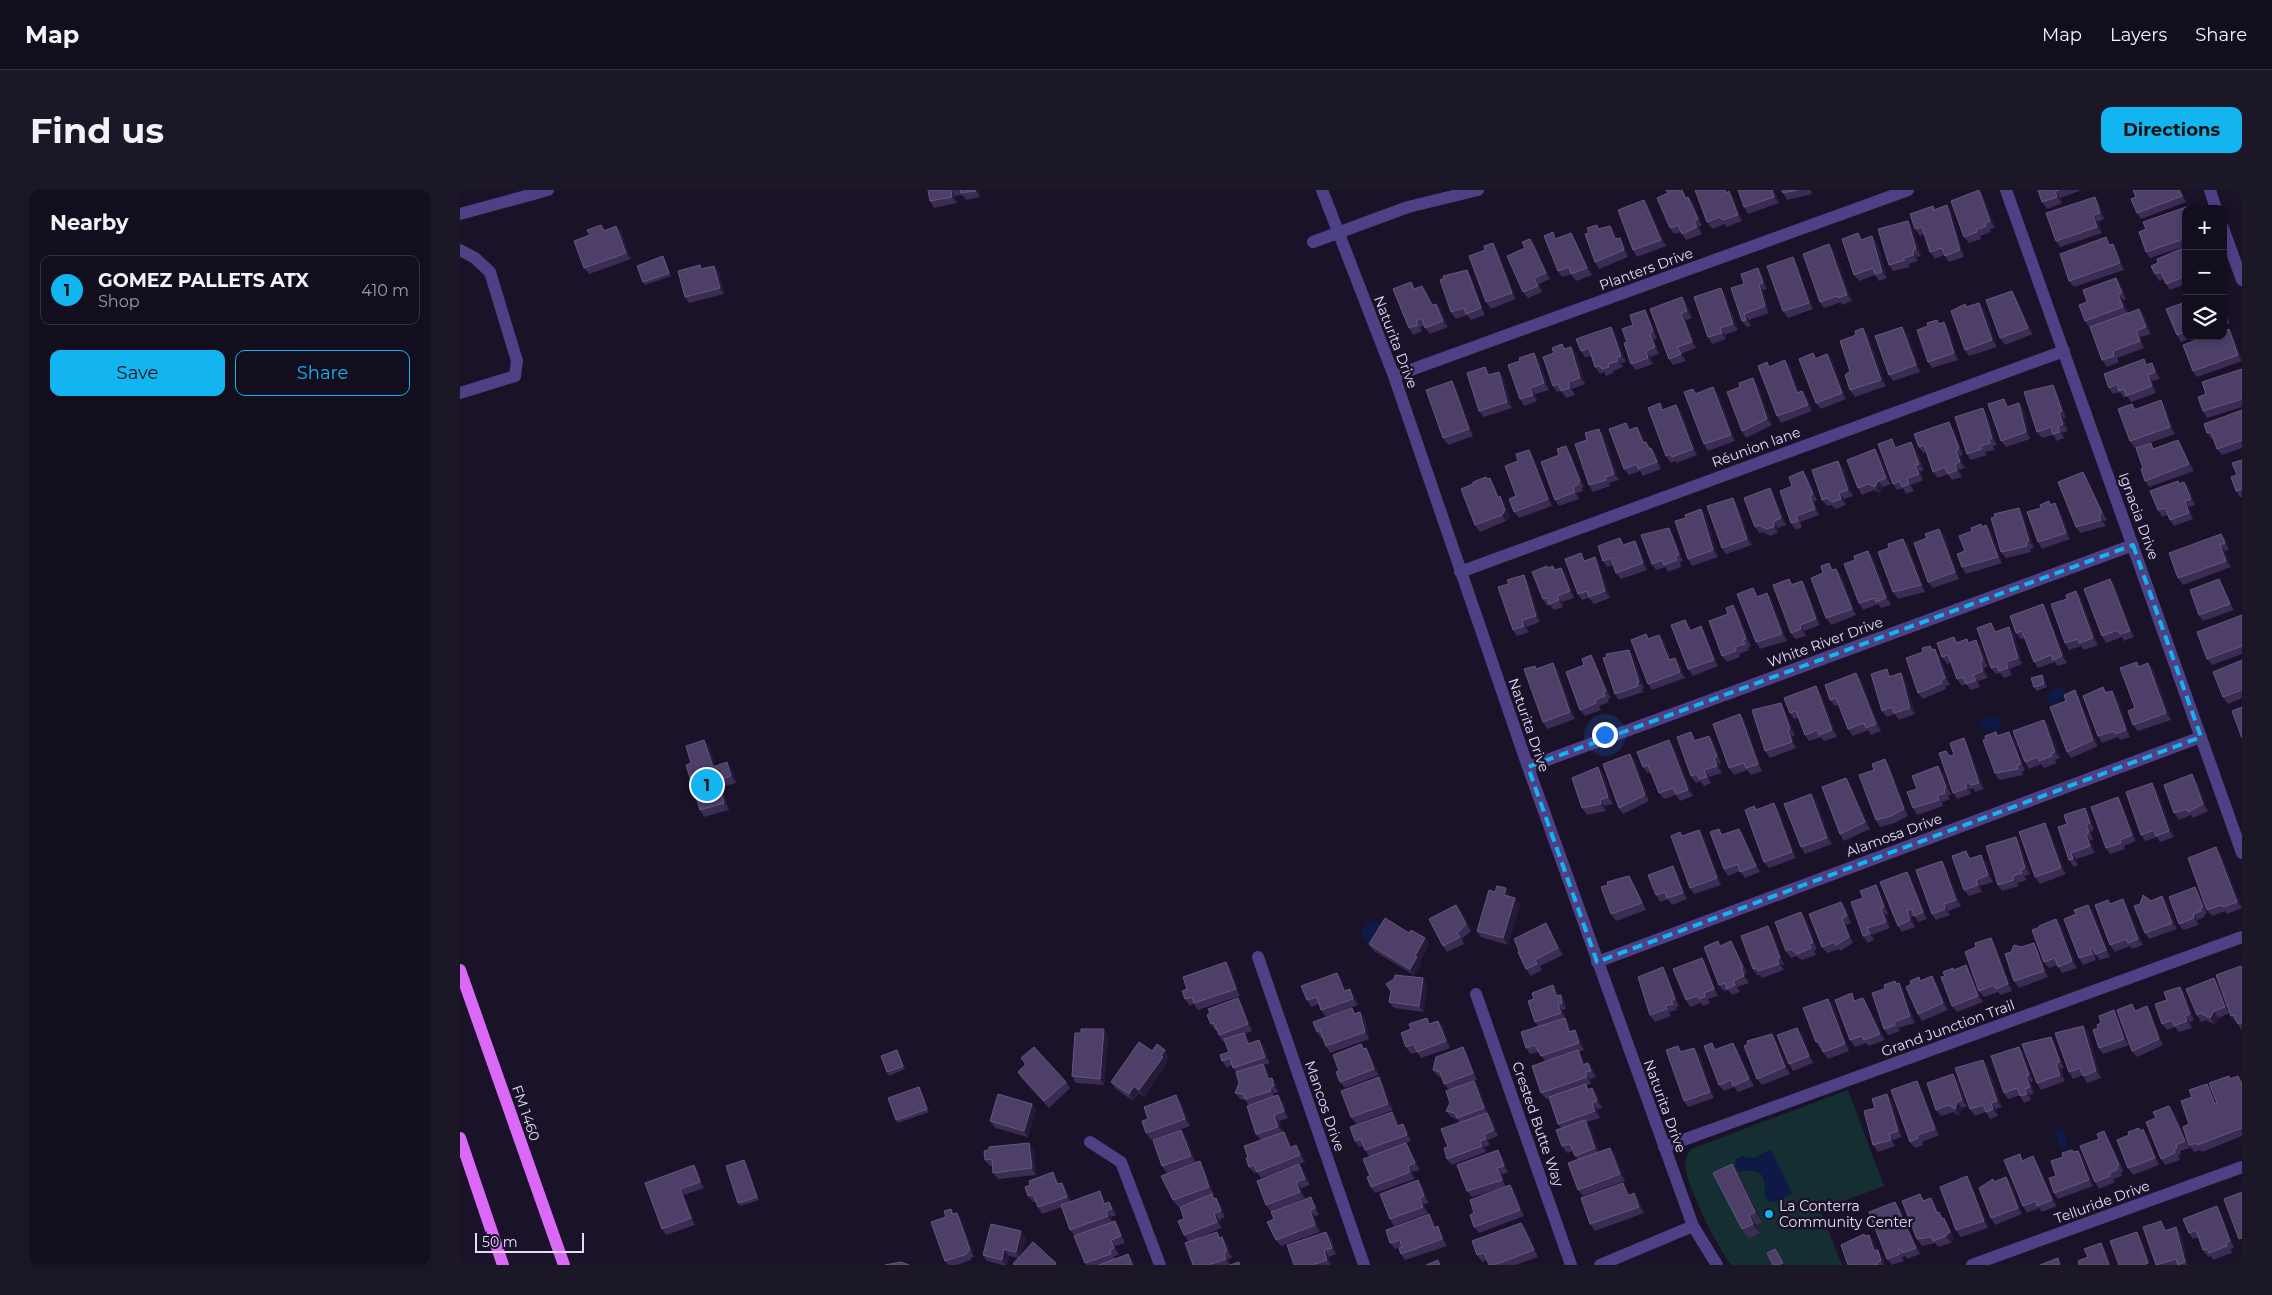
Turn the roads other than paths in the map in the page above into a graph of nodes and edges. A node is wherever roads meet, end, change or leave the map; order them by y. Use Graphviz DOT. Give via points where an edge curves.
graph roads {
  1 [pos="548,190"];
  2 [pos="1322,190"];
  3 [pos="1478,190"];
  4 [pos="1908,190"];
  5 [pos="2006,190"];
  6 [pos="2210,190"];
  7 [pos="2215,205"];
  8 [pos="460,214"];
  9 [pos="1338,232"];
  10 [pos="2227,239"];
  11 [pos="1313,242"];
  12 [pos="460,250"];
  13 [pos="2242,280"];
  14 [pos="2064,351"];
  15 [pos="1394,376"];
  16 [pos="460,393"];
  17 [pos="2133,545"];
  18 [pos="1460,572"];
  19 [pos="2201,737"];
  20 [pos="1528,767"];
  21 [pos="2242,853"];
  22 [pos="2242,937"];
  23 [pos="1258,957"];
  24 [pos="1597,962"];
  25 [pos="460,970"];
  26 [pos="1476,994"];
  27 [pos="460,1138"];
  28 [pos="1090,1142"];
  29 [pos="1664,1147"];
  30 [pos="2242,1167"];
  31 [pos="1693,1226"];
  32 [pos="503,1265"];
  33 [pos="564,1265"];
  34 [pos="1160,1265"];
  35 [pos="1364,1265"];
  36 [pos="1571,1265"];
  37 [pos="1600,1265"];
  38 [pos="1718,1265"];
  39 [pos="1972,1265"];
  1 -- 8 [label="street"];
  2 -- 9 [label="street, Naturita Drive"];
  3 -- 9 [label="street" via="1408,207"];
  4 -- 15 [label="street, Planters Drive"];
  5 -- 14 [label="street, Ignacia Drive"];
  6 -- 7 [label="street"];
  9 -- 11 [label="street"];
  9 -- 15 [label="street, Naturita Drive"];
  10 -- 13 [label="street"];
  12 -- 16 [label="street" via="490,272 517,361 516,376"];
  14 -- 17 [label="street, Ignacia Drive"];
  14 -- 18 [label="street, Réunion lane"];
  15 -- 18 [label="street, Naturita Drive"];
  17 -- 19 [label="street, Ignacia Drive"];
  17 -- 20 [label="street, White River Drive"];
  18 -- 20 [label="street, Naturita Drive"];
  19 -- 21 [label="street, Ignacia Drive"];
  19 -- 24 [label="street, Alamosa Drive"];
  20 -- 24 [label="street, Naturita Drive"];
  22 -- 29 [label="street, Grand Junction Trail"];
  23 -- 35 [label="street, Mancos Drive"];
  24 -- 29 [label="street, Naturita Drive"];
  25 -- 33 [label="main road, FM 1460 / FM 1460"];
  26 -- 36 [label="street, Crested Butte Way"];
  27 -- 32 [label="main road"];
  28 -- 34 [label="street" via="1121,1162"];
  29 -- 31 [label="street, Naturita Drive"];
  30 -- 39 [label="street, Telluride Drive"];
  31 -- 37 [label="street"];
  31 -- 38 [label="street, Naturita Drive"];
}
